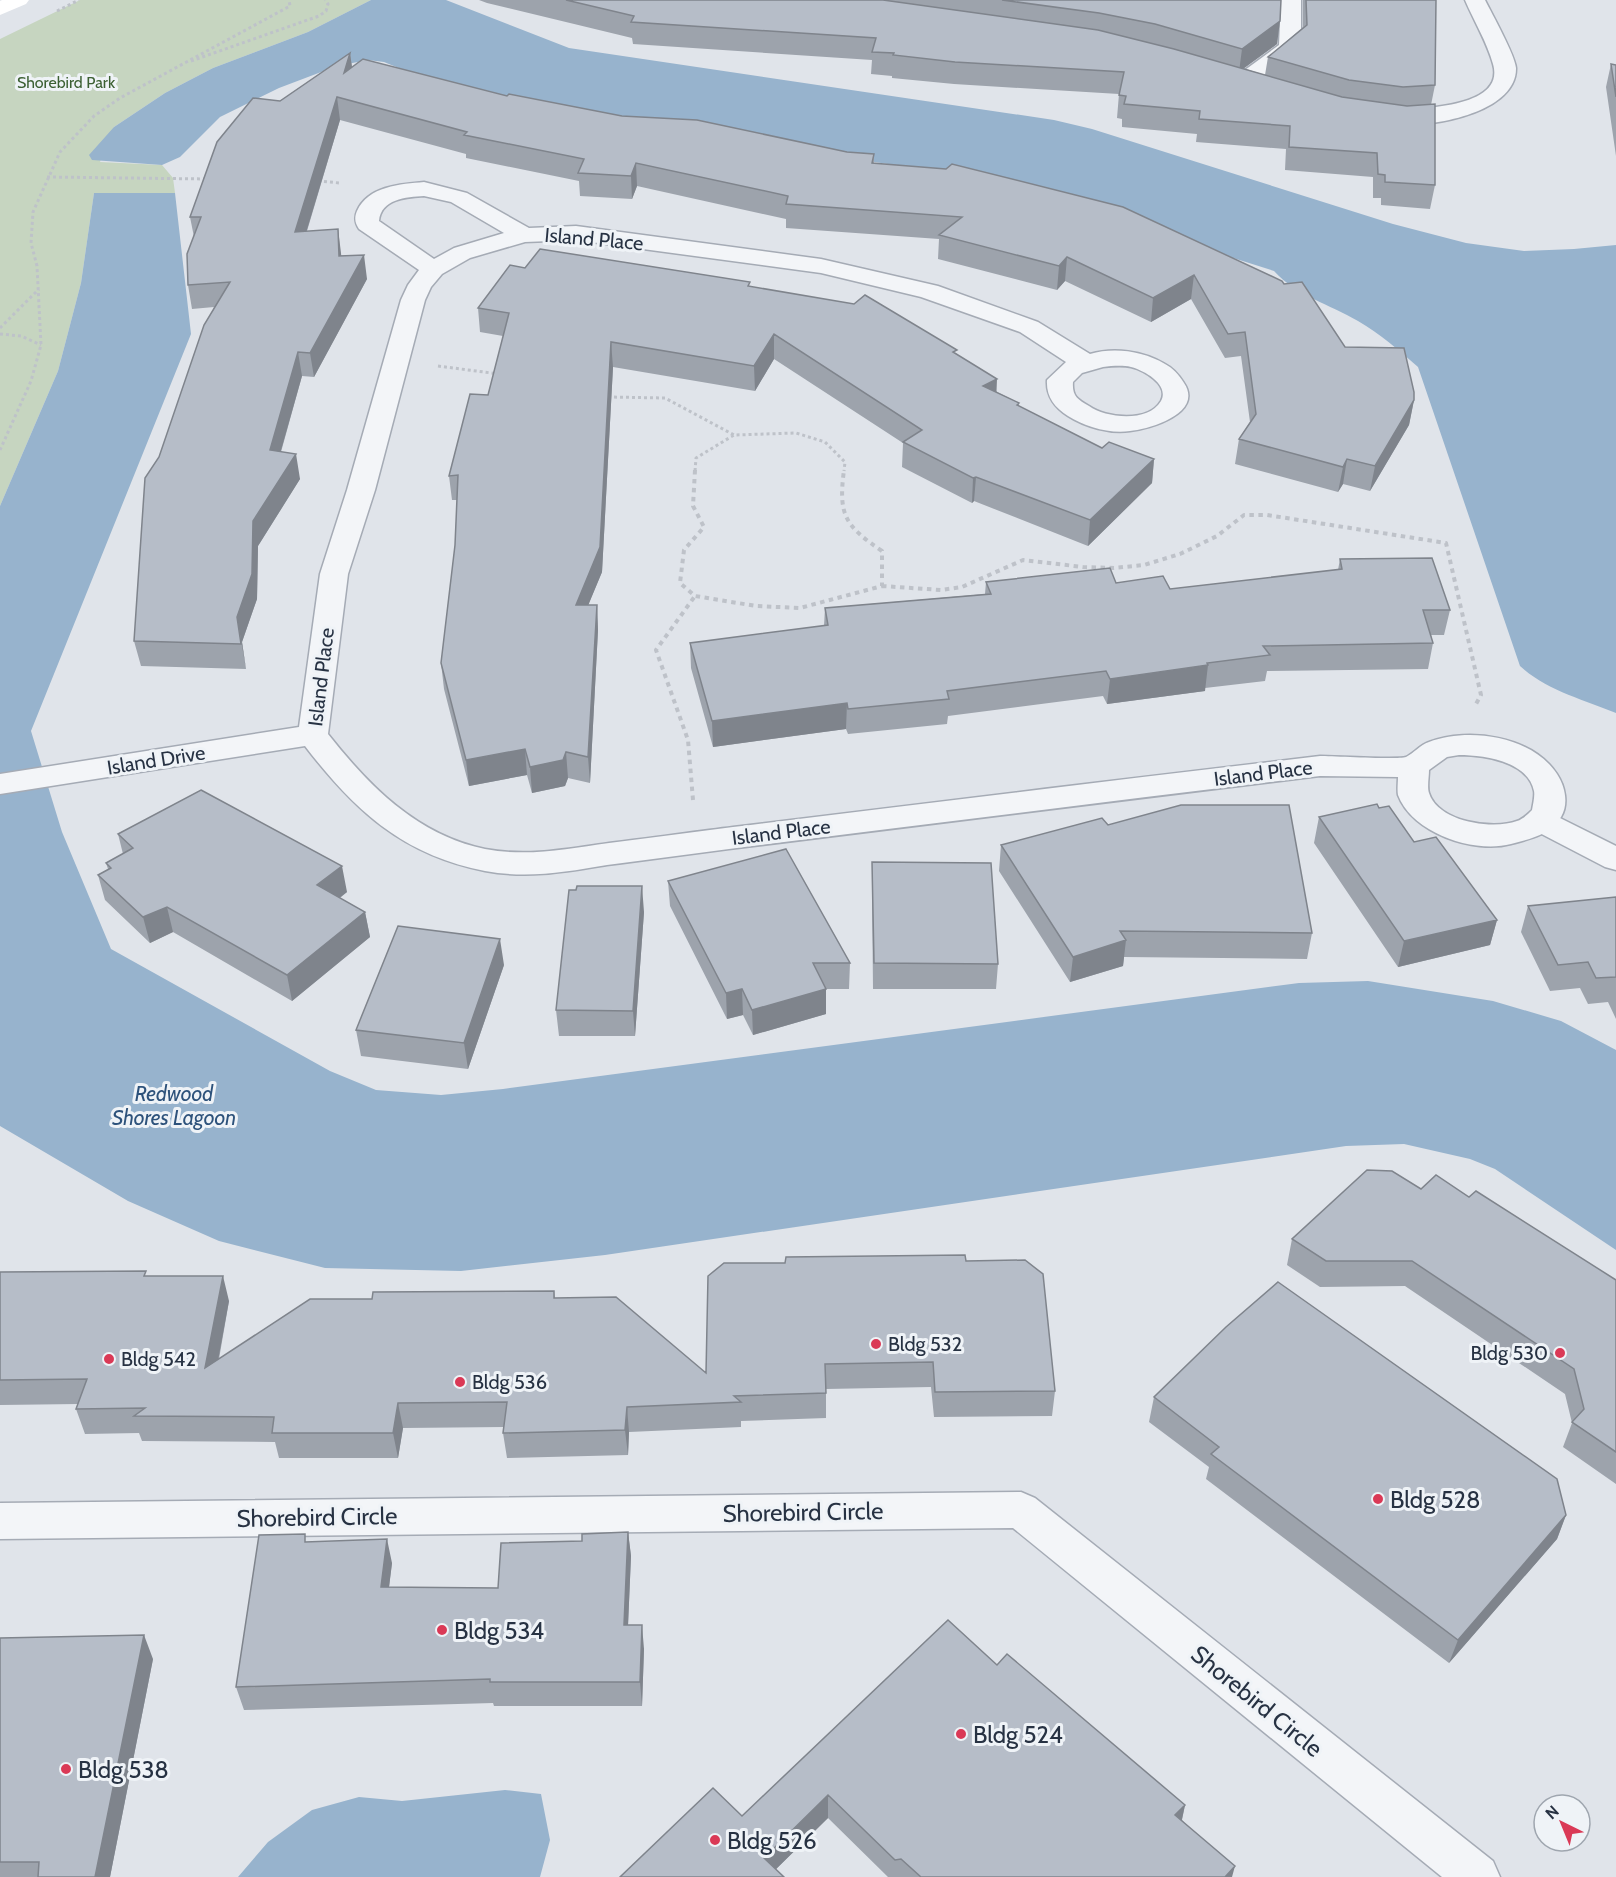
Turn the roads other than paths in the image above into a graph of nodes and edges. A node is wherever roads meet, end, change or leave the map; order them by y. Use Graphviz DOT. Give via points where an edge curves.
graph roads {
  1 [pos="19,0"];
  2 [pos="1291,0"];
  3 [pos="1475,0"];
  4 [pos="0,9"];
  5 [pos="1220,76"];
  6 [pos="1242,83"];
  7 [pos="1270,91"];
  8 [pos="1368,116"];
  9 [pos="524,235"];
  10 [pos="433,269"];
  11 [pos="1084,362"];
  12 [pos="313,735"];
  13 [pos="1414,767"];
  14 [pos="0,784"];
  15 [pos="1541,820"];
  16 [pos="1616,859"];
  17 [pos="0,1521"];
  18 [pos="1477,1877"];
  1 -- 4 [label="main road"];
  2 -- 6 [label="street" via="1290,47"];
  3 -- 8 [label="street" via="1505,66 1498,88 1478,104 1441,115"];
  5 -- 6 [label="street"];
  6 -- 7 [label="street"];
  9 -- 10 [label="street, Island Place" via="462,253"];
  9 -- 10 [label="street" via="441,190 412,189 387,195 375,203 369,210 367,224"];
  9 -- 11 [label="street, Island Place" via="554,232 602,236 821,266 929,291 1029,327"];
  10 -- 12 [label="street, Island Place" via="413,300 334,574"];
  12 -- 13 [label="street, Island Place" via="354,787 377,809 421,837 460,855 535,865 1320,766"];
  12 -- 14 [label="street, Island Drive"];
  13 -- 15 [label="street" via="1410,780 1413,795 1423,810 1460,832 1505,836 1526,831"];
  13 -- 15 [label="street" via="1425,756 1464,744 1510,753 1544,777 1550,792 1550,808"];
  15 -- 16 [label="street"];
  17 -- 18 [label="street, Shorebird Circle" via="1021,1510"];
}
